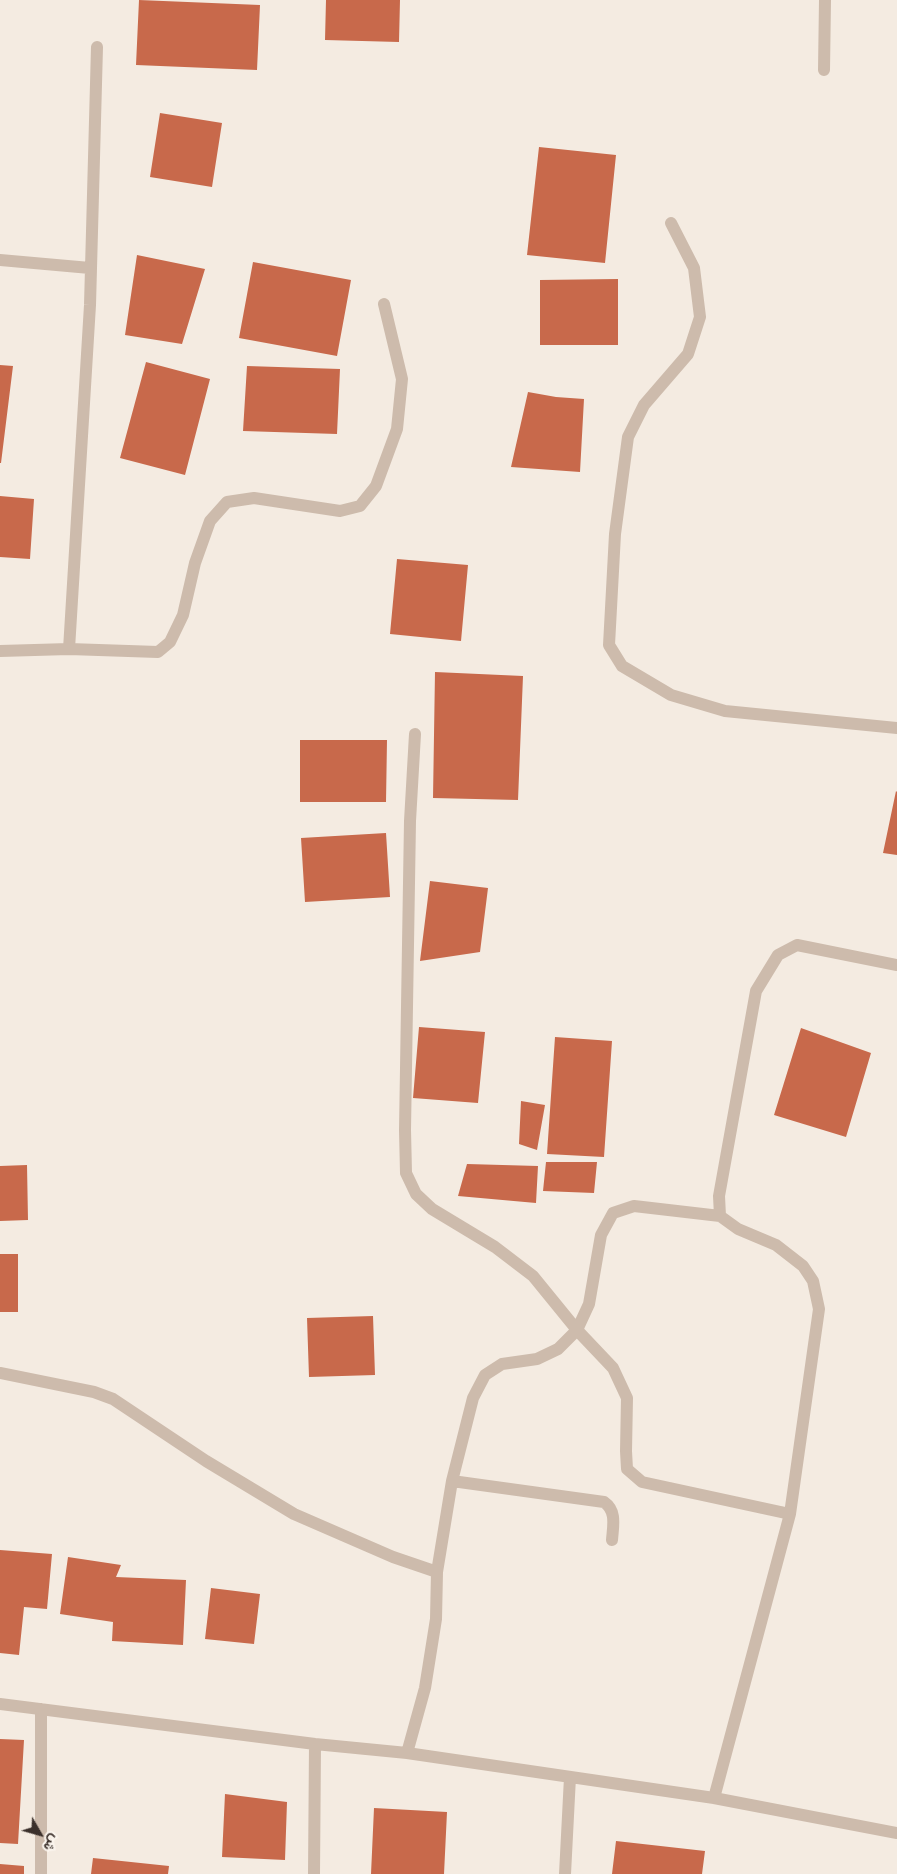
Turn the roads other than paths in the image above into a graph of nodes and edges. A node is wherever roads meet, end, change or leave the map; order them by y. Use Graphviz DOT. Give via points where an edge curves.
graph roads {
  1 [pos="826,0"];
  2 [pos="97,47"];
  3 [pos="824,70"];
  4 [pos="671,223"];
  5 [pos="0,260"];
  6 [pos="90,268"];
  7 [pos="384,304"];
  8 [pos="69,650"];
  9 [pos="0,651"];
  10 [pos="897,728"];
  11 [pos="415,734"];
  12 [pos="897,965"];
  13 [pos="720,1216"];
  14 [pos="577,1330"];
  15 [pos="0,1373"];
  16 [pos="452,1482"];
  17 [pos="790,1514"];
  18 [pos="612,1540"];
  19 [pos="437,1572"];
  20 [pos="0,1704"];
  21 [pos="41,1709"];
  22 [pos="316,1744"];
  23 [pos="407,1753"];
  24 [pos="570,1777"];
  25 [pos="714,1798"];
  26 [pos="896,1832"];
  27 [pos="41,1874"];
  28 [pos="314,1874"];
  29 [pos="565,1874"];
  1 -- 3 [label="street"];
  2 -- 6 [label="street"];
  4 -- 10 [label="street" via="694,268 700,317 688,354 644,405 628,437 615,534 609,645 622,666 671,695 725,711"];
  5 -- 6 [label="street"];
  6 -- 8 [label="street"];
  7 -- 8 [label="street" via="402,379 397,429 376,486 360,506 340,511 254,498 227,502 210,521 195,563 183,615 170,642 158,652"];
  8 -- 9 [label="street"];
  11 -- 14 [label="street" via="410,831 406,1173 416,1194 432,1209 496,1248 533,1276"];
  12 -- 13 [label="street" via="797,945 778,955 756,991 719,1196"];
  13 -- 14 [label="street" via="634,1206 613,1213 601,1235 589,1304"];
  13 -- 17 [label="street" via="738,1229 776,1245 802,1266 813,1281 819,1309"];
  14 -- 16 [label="street" via="558,1349 538,1359 502,1364 485,1375 473,1398"];
  14 -- 17 [label="street" via="612,1368 627,1398 627,1469 642,1482"];
  15 -- 19 [label="street" via="94,1392 113,1399 294,1514 393,1557"];
  16 -- 18 [label="street" via="604,1502 613,1512"];
  16 -- 19 [label="street"];
  17 -- 25 [label="street"];
  19 -- 23 [label="street" via="436,1619 425,1688"];
  20 -- 21 [label="street"];
  21 -- 22 [label="street"];
  21 -- 27 [label="street"];
  22 -- 23 [label="street"];
  22 -- 28 [label="street"];
  23 -- 24 [label="street"];
  24 -- 25 [label="street"];
  24 -- 29 [label="street"];
  25 -- 26 [label="street"];
}
